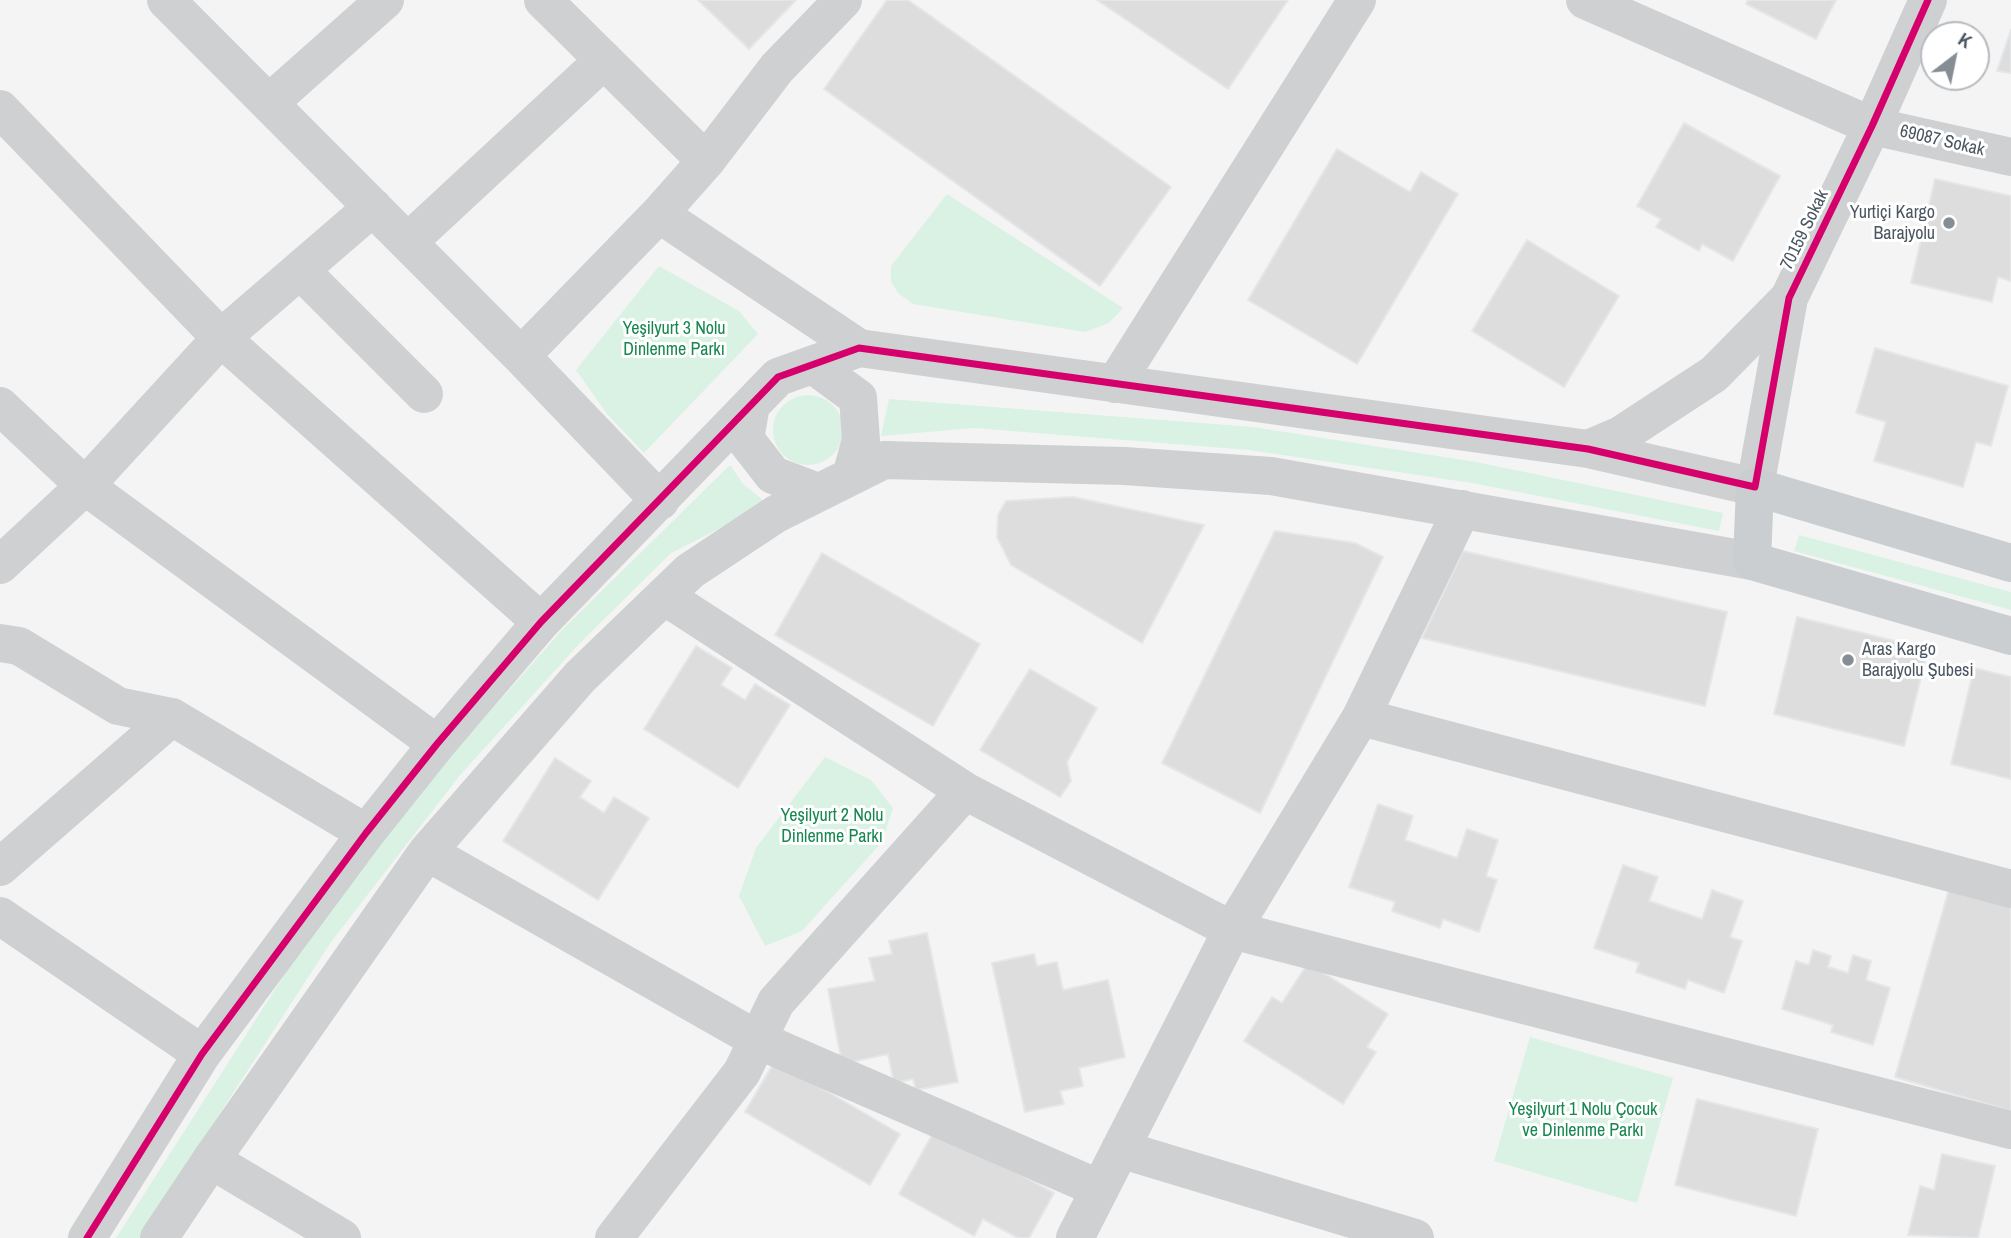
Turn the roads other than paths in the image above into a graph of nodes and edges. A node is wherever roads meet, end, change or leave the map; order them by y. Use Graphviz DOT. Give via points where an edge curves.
graph roads {
  1 [pos="166,0"];
  2 [pos="384,0"];
  3 [pos="543,0"];
  4 [pos="843,0"];
  5 [pos="1357,0"];
  6 [pos="1585,0"];
  7 [pos="1928,0"];
  8 [pos="604,60"];
  9 [pos="269,103"];
  10 [pos="0,108"];
  11 [pos="1872,126"];
  12 [pos="2011,157"];
  13 [pos="706,161"];
  14 [pos="373,207"];
  15 [pos="659,214"];
  16 [pos="408,242"];
  17 [pos="300,270"];
  18 [pos="1789,298"];
  19 [pos="221,338"];
  20 [pos="859,348"];
  21 [pos="521,356"];
  22 [pos="813,365"];
  23 [pos="1115,384"];
  24 [pos="424,394"];
  25 [pos="751,405"];
  26 [pos="0,406"];
  27 [pos="1588,449"];
  28 [pos="835,484"];
  29 [pos="85,486"];
  30 [pos="1755,488"];
  31 [pos="660,501"];
  32 [pos="1462,509"];
  33 [pos="1752,561"];
  34 [pos="2011,563"];
  35 [pos="0,565"];
  36 [pos="664,596"];
  37 [pos="541,622"];
  38 [pos="2011,636"];
  39 [pos="0,643"];
  40 [pos="173,717"];
  41 [pos="1361,717"];
  42 [pos="437,744"];
  43 [pos="965,791"];
  44 [pos="366,833"];
  45 [pos="428,852"];
  46 [pos="0,867"];
  47 [pos="2011,889"];
  48 [pos="0,916"];
  49 [pos="1232,930"];
  50 [pos="758,1040"];
  51 [pos="202,1054"];
  52 [pos="2011,1130"];
  53 [pos="1120,1149"];
  54 [pos="211,1160"];
  55 [pos="1100,1189"];
  56 [pos="87,1238"];
  57 [pos="159,1238"];
  58 [pos="342,1238"];
  59 [pos="614,1238"];
  60 [pos="1075,1238"];
  61 [pos="1415,1238"];
  1 -- 9 [label="street"];
  2 -- 9 [label="street"];
  3 -- 8 [label="street"];
  4 -- 13 [label="street" via="777,68"];
  5 -- 23 [label="street"];
  6 -- 11 [label="street, 69087 Sokak"];
  7 -- 11 [label="street, 70159 Sokak"];
  8 -- 13 [label="street"];
  8 -- 16 [label="street"];
  9 -- 14 [label="street"];
  10 -- 19 [label="street"];
  11 -- 12 [label="street, 69087 Sokak"];
  11 -- 18 [label="street, 70159 Sokak"];
  13 -- 15 [label="street"];
  14 -- 16 [label="street"];
  14 -- 17 [label="street"];
  15 -- 20 [label="street"];
  15 -- 21 [label="street"];
  16 -- 21 [label="street"];
  17 -- 19 [label="street"];
  17 -- 24 [label="street"];
  18 -- 27 [label="street" via="1714,373 1621,435"];
  18 -- 30 [label="street, 70159 Sokak"];
  19 -- 29 [label="street"];
  19 -- 37 [label="street"];
  20 -- 22 [label="street"];
  20 -- 23 [label="street"];
  21 -- 31 [label="street"];
  22 -- 25 [label="street" via="778,377"];
  22 -- 28 [label="street" via="858,398 861,440"];
  23 -- 27 [label="street"];
  25 -- 28 [label="street" via="744,439 773,475"];
  25 -- 31 [label="street"];
  26 -- 29 [label="street"];
  27 -- 30 [label="street"];
  28 -- 32 [label="street" via="884,460 1124,466 1271,476"];
  28 -- 36 [label="street" via="776,514 691,571"];
  29 -- 35 [label="street"];
  29 -- 42 [label="street"];
  30 -- 33 [label="main road"];
  30 -- 34 [label="main road"];
  31 -- 37 [label="street"];
  32 -- 33 [label="street"];
  32 -- 41 [label="street"];
  33 -- 38 [label="main road"];
  36 -- 43 [label="street"];
  36 -- 45 [label="street" via="580,677"];
  37 -- 42 [label="street"];
  39 -- 40 [label="street" via="19,646 118,706"];
  40 -- 44 [label="street"];
  40 -- 46 [label="street"];
  41 -- 47 [label="street"];
  41 -- 49 [label="street"];
  42 -- 44 [label="street"];
  43 -- 49 [label="street"];
  43 -- 50 [label="street" via="776,1002"];
  44 -- 51 [label="street"];
  45 -- 50 [label="street"];
  45 -- 54 [label="street"];
  48 -- 51 [label="street"];
  49 -- 52 [label="street"];
  49 -- 53 [label="street"];
  50 -- 55 [label="street"];
  50 -- 59 [label="street" via="742,1072"];
  51 -- 56 [label="street"];
  53 -- 55 [label="street"];
  53 -- 61 [label="street"];
  54 -- 57 [label="street"];
  54 -- 58 [label="street"];
  55 -- 60 [label="street"];
}
